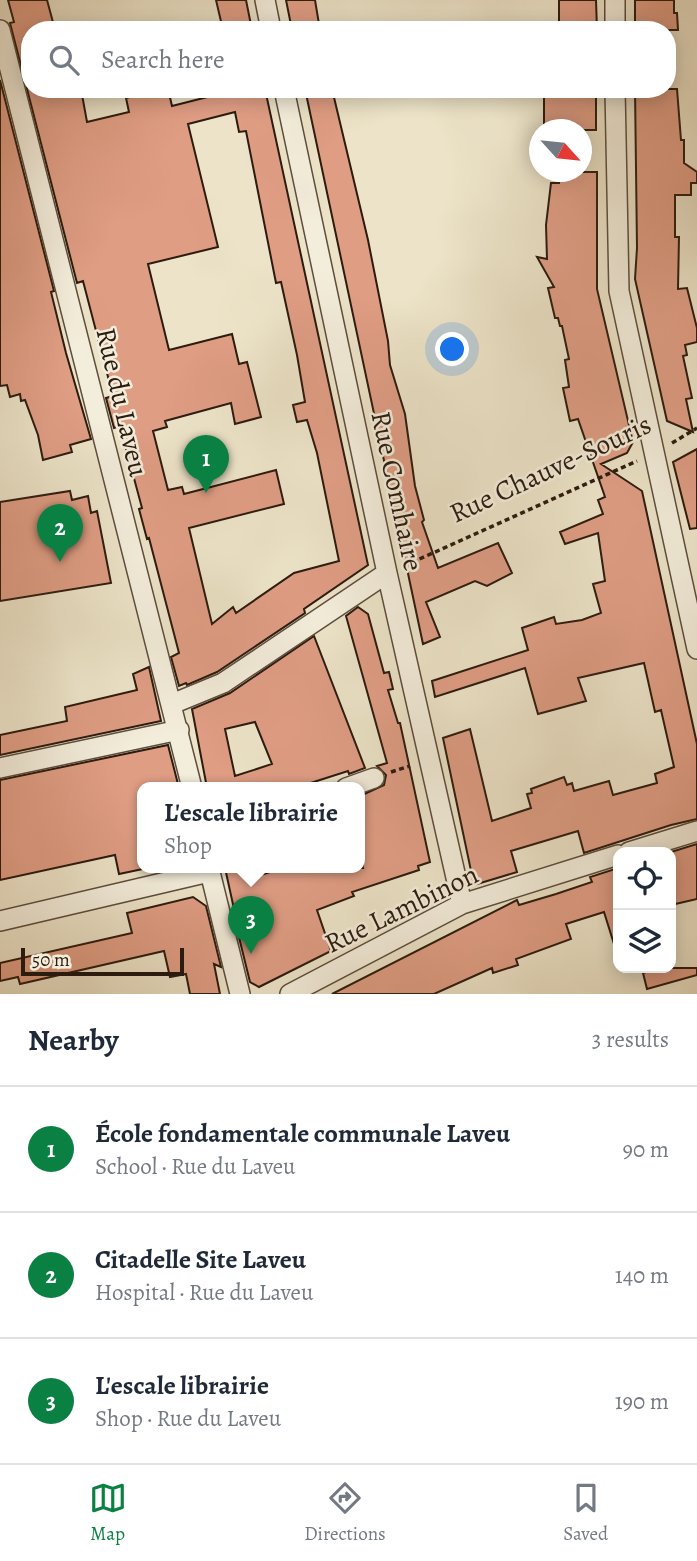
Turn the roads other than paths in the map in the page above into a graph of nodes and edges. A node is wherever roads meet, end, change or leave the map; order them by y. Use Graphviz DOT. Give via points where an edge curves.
graph roads {
  1 [pos="265,0"];
  2 [pos="615,0"];
  3 [pos="269,21"];
  4 [pos="615,21"];
  5 [pos="0,30"];
  6 [pos="286,98"];
  7 [pos="615,98"];
  8 [pos="387,573"];
  9 [pos="697,649"];
  10 [pos="172,704"];
  11 [pos="179,730"];
  12 [pos="0,768"];
  13 [pos="374,778"];
  14 [pos="191,782"];
  15 [pos="363,782"];
  16 [pos="697,831"];
  17 [pos="645,847"];
  18 [pos="613,857"];
  19 [pos="197,873"];
  20 [pos="210,873"];
  21 [pos="462,904"];
  22 [pos="0,921"];
  23 [pos="240,994"];
  24 [pos="290,994"];
  1 -- 3 [label="street"];
  2 -- 4 [label="street"];
  5 -- 10 [label="street, Rue du Laveu"];
  6 -- 8 [label="street, Rue Comhaire"];
  7 -- 9 [label="street" via="619,291"];
  8 -- 10 [label="street" via="223,682"];
  8 -- 21 [label="street, Rue Comhaire"];
  10 -- 11 [label="street, Rue du Laveu"];
  11 -- 12 [label="street"];
  11 -- 14 [label="street, Rue du Laveu"];
  13 -- 15 [label="street"];
  16 -- 17 [label="street"];
  18 -- 21 [label="street, Rue Lambinon"];
  19 -- 22 [label="street"];
  20 -- 23 [label="street"];
  21 -- 24 [label="street, Rue Lambinon"];
}
